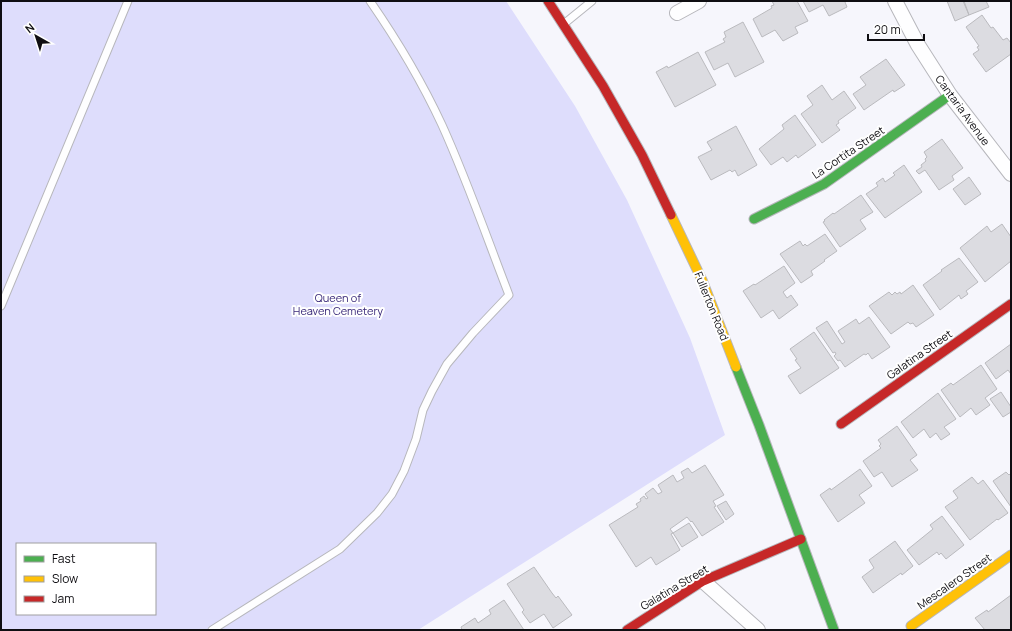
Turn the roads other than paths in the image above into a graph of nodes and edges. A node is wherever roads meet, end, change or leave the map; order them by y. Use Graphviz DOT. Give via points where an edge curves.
graph roads {
  1 [pos="128,1"];
  2 [pos="370,1"];
  3 [pos="548,1"];
  4 [pos="592,1"];
  5 [pos="699,1"];
  6 [pos="895,1"];
  7 [pos="677,13"];
  8 [pos="564,24"];
  9 [pos="950,95"];
  10 [pos="1011,174"];
  11 [pos="754,219"];
  12 [pos="1011,304"];
  13 [pos="1,306"];
  14 [pos="841,424"];
  15 [pos="801,539"];
  16 [pos="1011,555"];
  17 [pos="703,581"];
  18 [pos="910,626"];
  19 [pos="212,630"];
  20 [pos="627,630"];
  21 [pos="758,630"];
  22 [pos="834,630"];
  1 -- 13 [label="lane"];
  2 -- 19 [label="lane" via="388,26 442,124 509,295 472,333 447,364 423,410 404,471 392,494 377,513 340,549"];
  3 -- 8 [label="street, Fullerton Road"];
  4 -- 8 [label="lane"];
  5 -- 7 [label="street"];
  6 -- 9 [label="street, Cantaria Avenue" via="918,45"];
  8 -- 15 [label="street, Fullerton Road" via="642,155 702,280"];
  9 -- 10 [label="street, Cantaria Avenue"];
  9 -- 11 [label="street, La Cortita Street" via="824,184"];
  12 -- 14 [label="street, Galatina Street"];
  15 -- 17 [label="street, Galatina Street"];
  15 -- 22 [label="street, Fullerton Road"];
  16 -- 18 [label="street, Mescalero Street"];
  17 -- 20 [label="street, Galatina Street"];
  17 -- 21 [label="street"];
}
